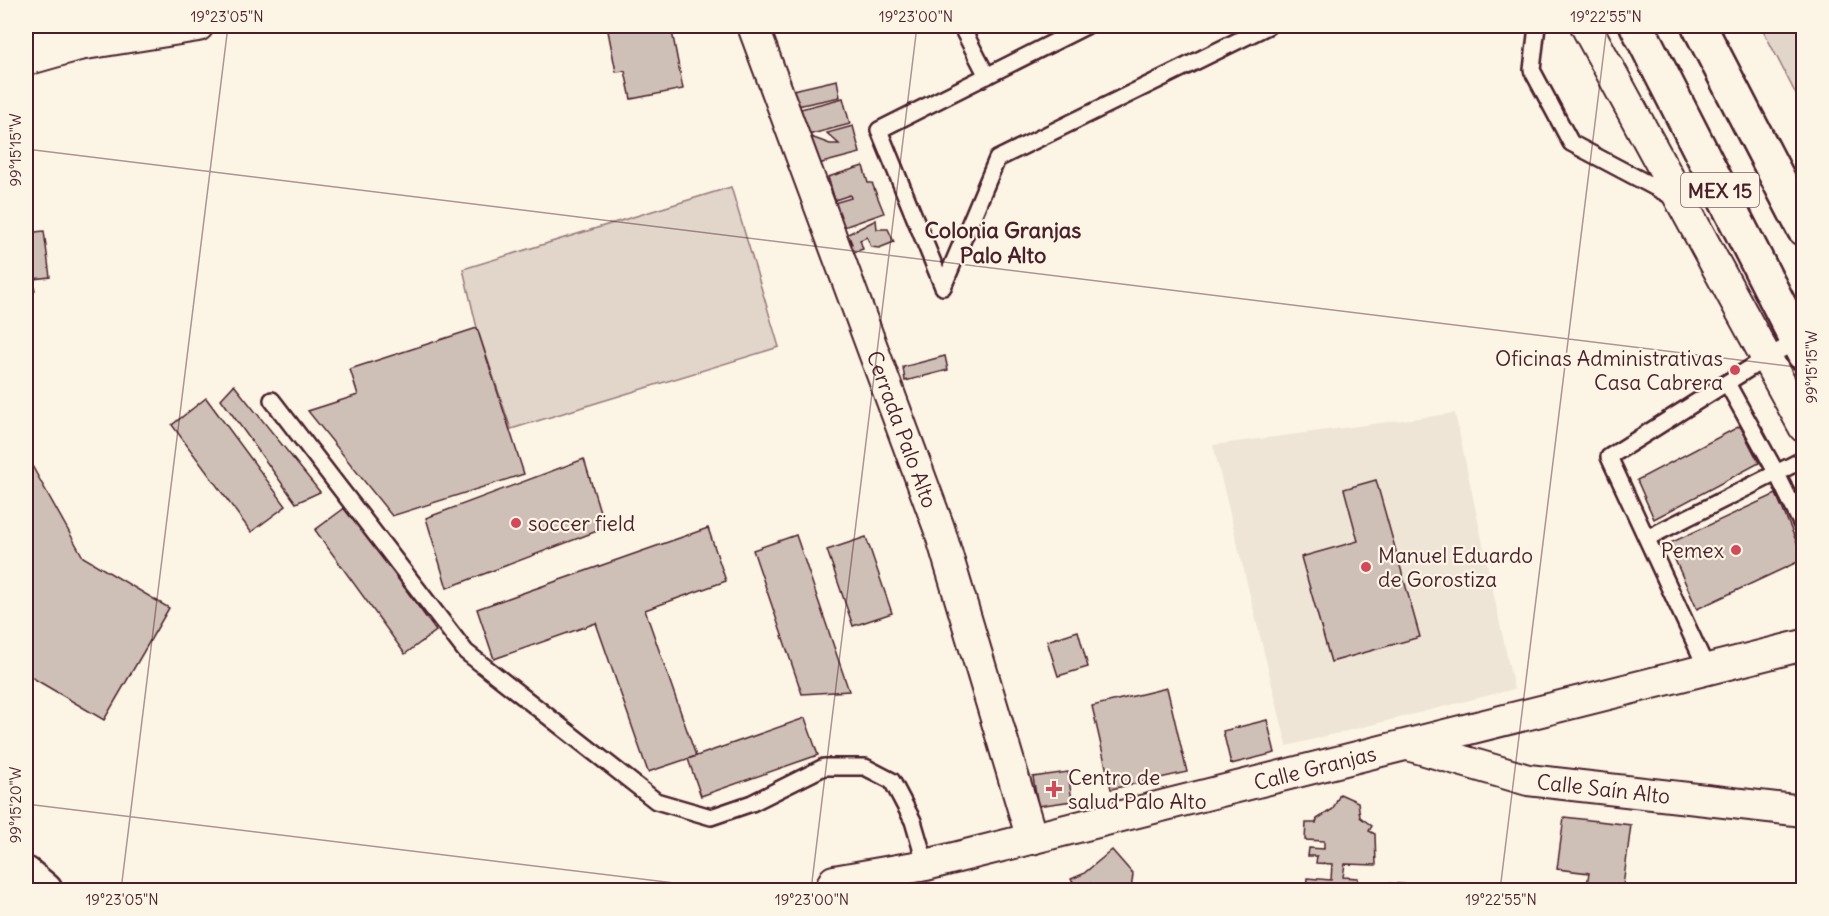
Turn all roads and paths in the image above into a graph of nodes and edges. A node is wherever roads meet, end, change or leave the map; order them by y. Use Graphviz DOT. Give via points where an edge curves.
graph roads {
  1 [pos="198,26"];
  2 [pos="753,26"];
  3 [pos="961,26"];
  4 [pos="1086,26"];
  5 [pos="1268,26"];
  6 [pos="1586,26"];
  7 [pos="1637,26"];
  8 [pos="1699,26"];
  9 [pos="1536,27"];
  10 [pos="26,31"];
  11 [pos="79,45"];
  12 [pos="26,60"];
  13 [pos="987,76"];
  14 [pos="1680,201"];
  15 [pos="1803,229"];
  16 [pos="1800,347"];
  17 [pos="1766,358"];
  18 [pos="1727,383"];
  19 [pos="272,400"];
  20 [pos="1803,427"];
  21 [pos="1803,459"];
  22 [pos="1776,472"];
  23 [pos="1803,529"];
  24 [pos="1647,538"];
  25 [pos="1803,645"];
  26 [pos="1707,669"];
  27 [pos="1408,745"];
  28 [pos="1803,811"];
  29 [pos="1032,839"];
  30 [pos="926,866"];
  31 [pos="26,874"];
  32 [pos="45,891"];
  33 [pos="830,891"];
  1 -- 11 [label="street"];
  2 -- 29 [label="street, Cerrada Palo Alto" via="939,528"];
  3 -- 13 [label="lane"];
  4 -- 13 [label="lane"];
  5 -- 13 [label="lane" via="997,159 943,287 879,130"];
  6 -- 14 [label="street"];
  7 -- 16 [label="main road, MEX 15"];
  8 -- 15 [label="main road, MEX 15"];
  9 -- 14 [label="lane" via="1532,70 1571,143"];
  10 -- 11 [label="street"];
  11 -- 12 [label="street"];
  14 -- 17 [label="street"];
  16 -- 17 [label="lane"];
  17 -- 18 [label="lane"];
  17 -- 20 [label="street"];
  18 -- 22 [label="lane"];
  18 -- 24 [label="lane" via="1609,457"];
  19 -- 30 [label="lane" via="466,652 656,801 711,818 752,803 824,767 865,767 892,781 913,821"];
  21 -- 22 [label="lane"];
  22 -- 23 [label="lane"];
  22 -- 24 [label="lane"];
  24 -- 26 [label="lane"];
  25 -- 26 [label="street, Calle Granjas"];
  26 -- 27 [label="street, Calle Granjas"];
  27 -- 28 [label="street, Calle Saín Alto" via="1528,780"];
  27 -- 29 [label="street, Calle Granjas"];
  29 -- 30 [label="street, Calle Granjas"];
  30 -- 33 [label="street, Calle Granjas" via="834,881"];
  31 -- 32 [label="main road"];
}
